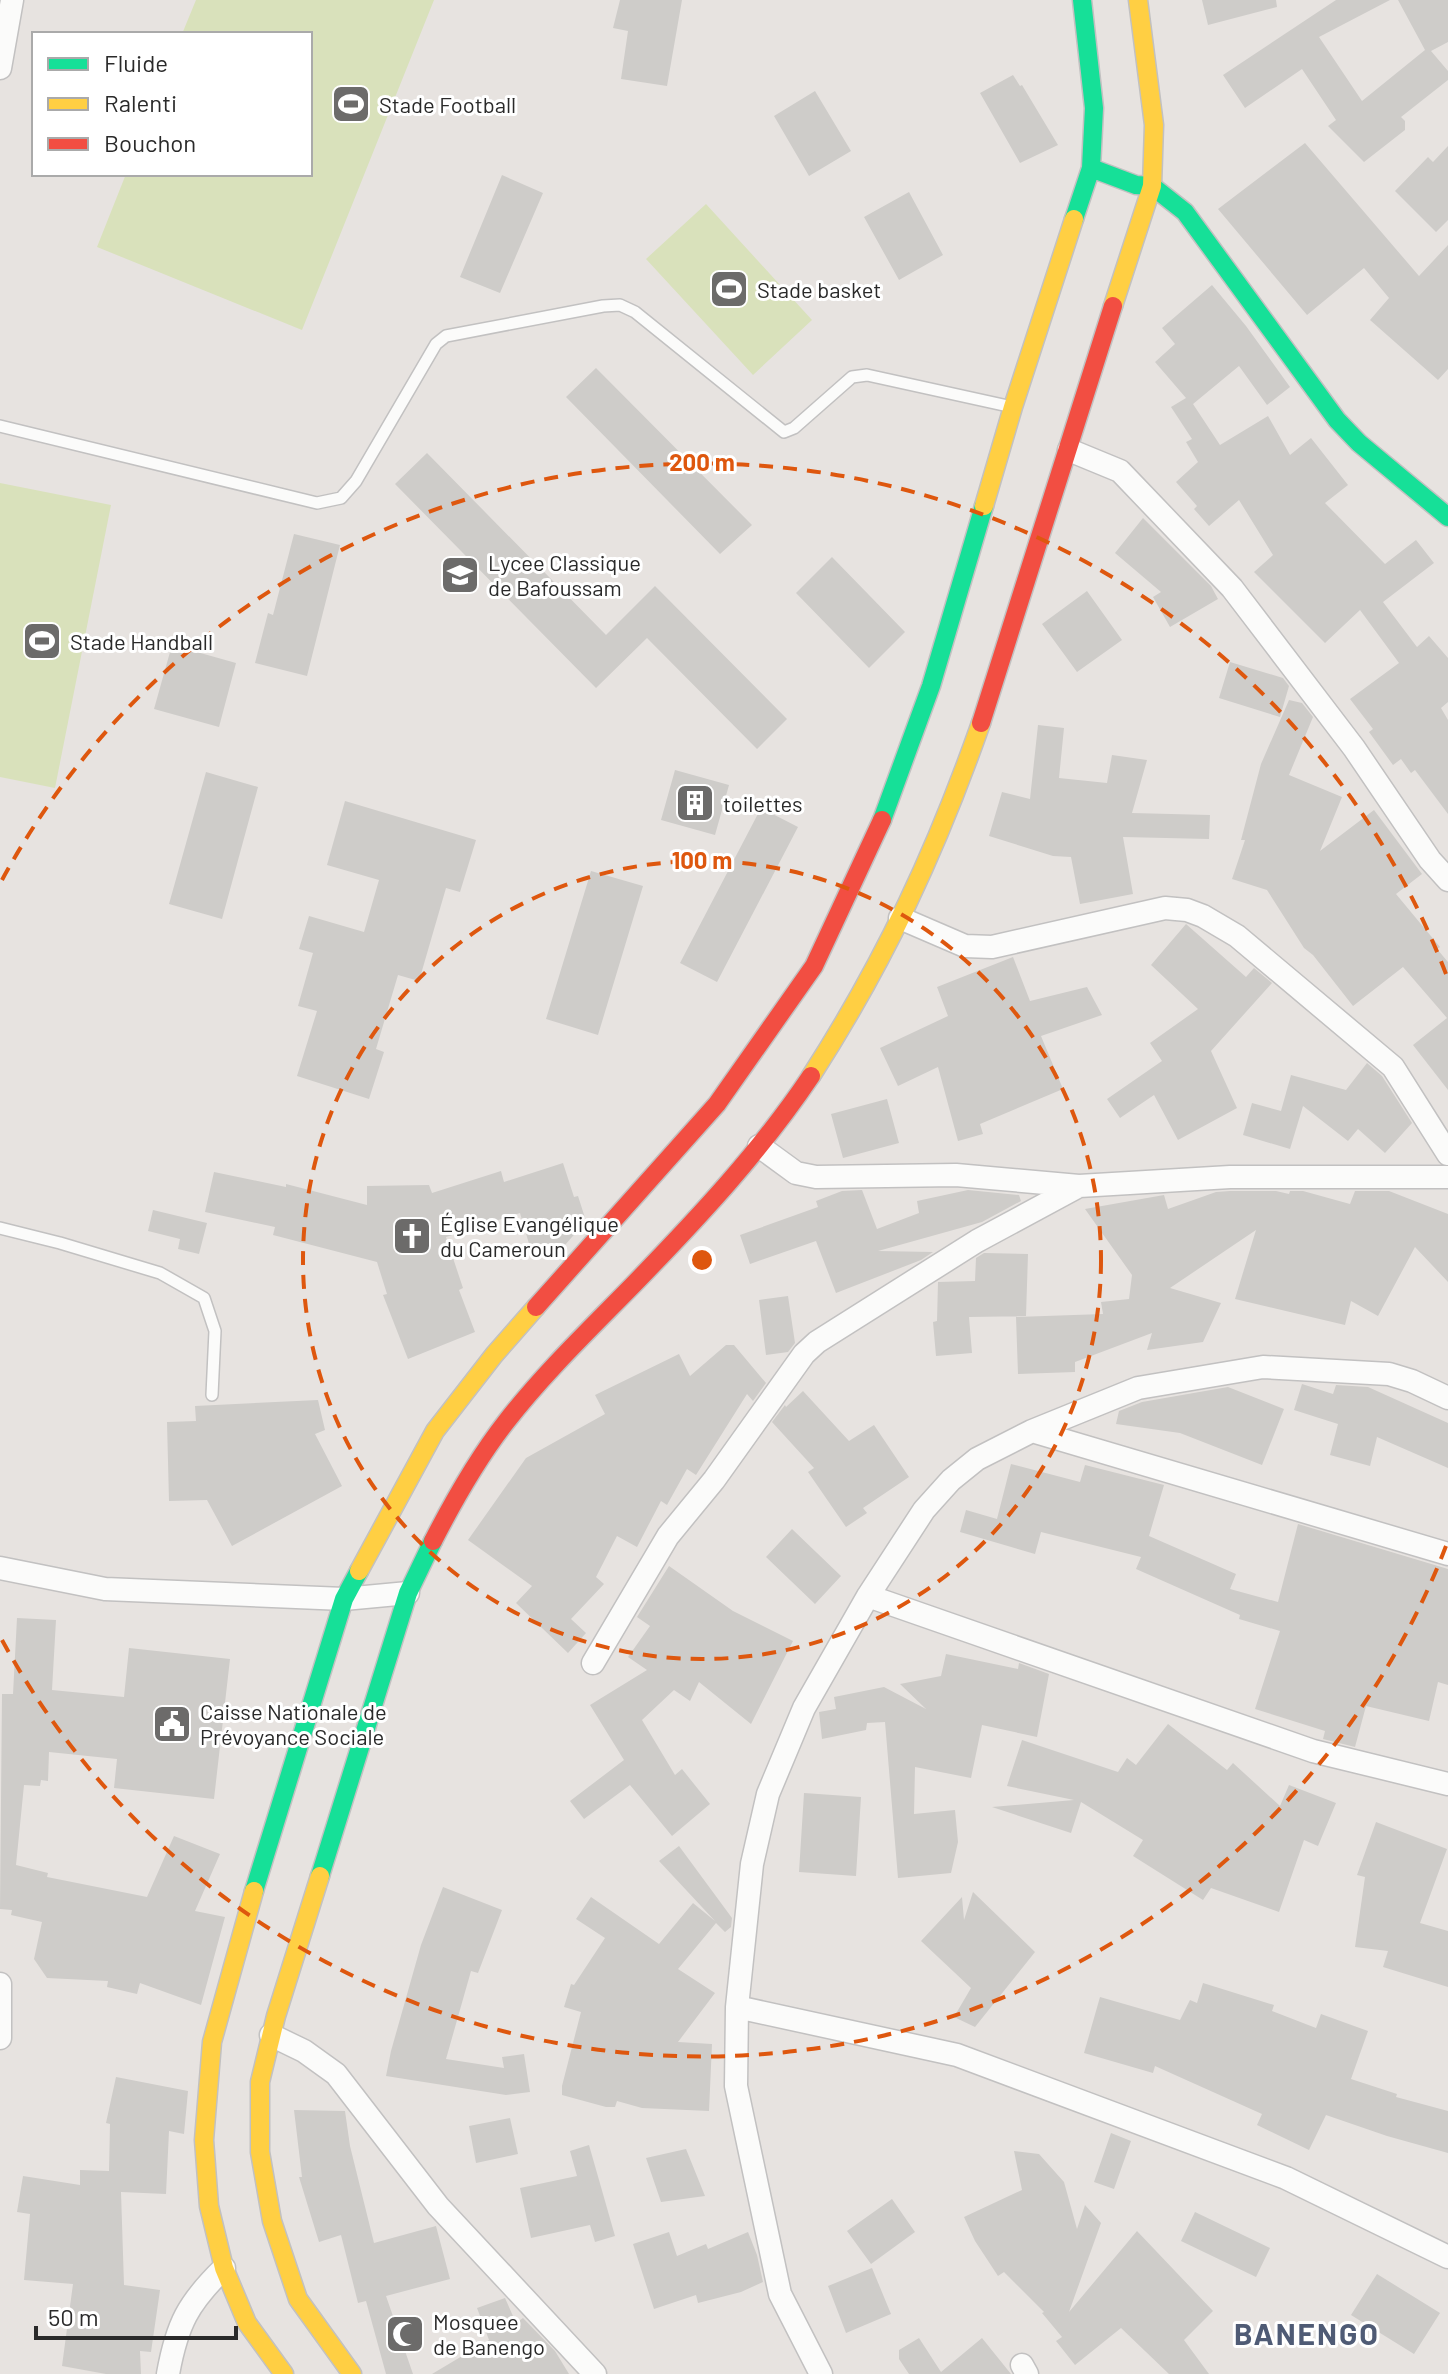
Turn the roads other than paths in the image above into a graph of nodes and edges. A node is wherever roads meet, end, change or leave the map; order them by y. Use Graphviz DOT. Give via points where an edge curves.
graph roads {
  1 [pos="12,0"];
  2 [pos="1082,0"];
  3 [pos="1138,0"];
  4 [pos="0,68"];
  5 [pos="1091,168"];
  6 [pos="1152,186"];
  7 [pos="1013,407"];
  8 [pos="0,426"];
  9 [pos="1069,450"];
  10 [pos="1448,517"];
  11 [pos="1448,880"];
  12 [pos="900,918"];
  13 [pos="759,1146"];
  14 [pos="1448,1154"];
  15 [pos="1448,1177"];
  16 [pos="1079,1186"];
  17 [pos="0,1228"];
  18 [pos="212,1395"];
  19 [pos="1448,1398"];
  20 [pos="1032,1431"];
  21 [pos="1448,1554"];
  22 [pos="0,1568"];
  23 [pos="408,1593"];
  24 [pos="868,1596"];
  25 [pos="344,1599"];
  26 [pos="593,1663"];
  27 [pos="1448,1784"];
  28 [pos="0,1984"];
  29 [pos="737,2007"];
  30 [pos="271,2035"];
  31 [pos="0,2038"];
  32 [pos="1448,2257"];
  33 [pos="224,2268"];
  34 [pos="168,2374"];
  35 [pos="284,2374"];
  36 [pos="352,2374"];
  37 [pos="595,2374"];
  38 [pos="821,2374"];
  1 -- 4 [label="street"];
  2 -- 5 [label="main road" via="1094,108"];
  3 -- 6 [label="main road" via="1154,125"];
  5 -- 6 [label="main road"];
  5 -- 7 [label="main road"];
  6 -- 9 [label="main road"];
  6 -- 10 [label="main road" via="1185,212 1337,420"];
  7 -- 8 [label="lane" via="867,375 852,377 784,432 620,305 446,336 436,344 356,481 341,498 317,503"];
  7 -- 25 [label="main road" via="931,686 882,821 814,966 717,1104 494,1355 435,1431"];
  9 -- 11 [label="street" via="1120,471 1232,588"];
  9 -- 12 [label="main road" via="936,844"];
  12 -- 13 [label="main road" via="866,988 808,1081"];
  12 -- 14 [label="street" via="965,946 992,947 1165,908 1203,916 1237,936 1393,1067"];
  13 -- 16 [label="street" via="796,1173 816,1177 956,1175"];
  13 -- 23 [label="main road" via="523,1401 474,1466"];
  15 -- 16 [label="street" via="1230,1177"];
  16 -- 26 [label="street" via="977,1241 804,1354 668,1536"];
  17 -- 18 [label="lane" via="160,1273 204,1298 215,1331"];
  19 -- 20 [label="street" via="1389,1374 1263,1367 1138,1388"];
  20 -- 21 [label="street"];
  20 -- 24 [label="street" via="977,1459 951,1480 924,1510"];
  22 -- 25 [label="street" via="105,1589"];
  23 -- 25 [label="street"];
  23 -- 30 [label="main road"];
  24 -- 27 [label="street" via="1313,1751"];
  24 -- 29 [label="street" via="804,1708 768,1794 752,1864"];
  25 -- 33 [label="main road" via="212,2042 204,2140 209,2206"];
  28 -- 31 [label="street"];
  29 -- 32 [label="street" via="957,2055 1286,2178"];
  29 -- 38 [label="street" via="736,2086 780,2294"];
  30 -- 36 [label="main road" via="260,2082 260,2152 272,2221 298,2299"];
  30 -- 37 [label="street" via="336,2074 438,2206"];
  33 -- 34 [label="street" via="197,2295 174,2340"];
  33 -- 35 [label="main road" via="247,2323"];
}
